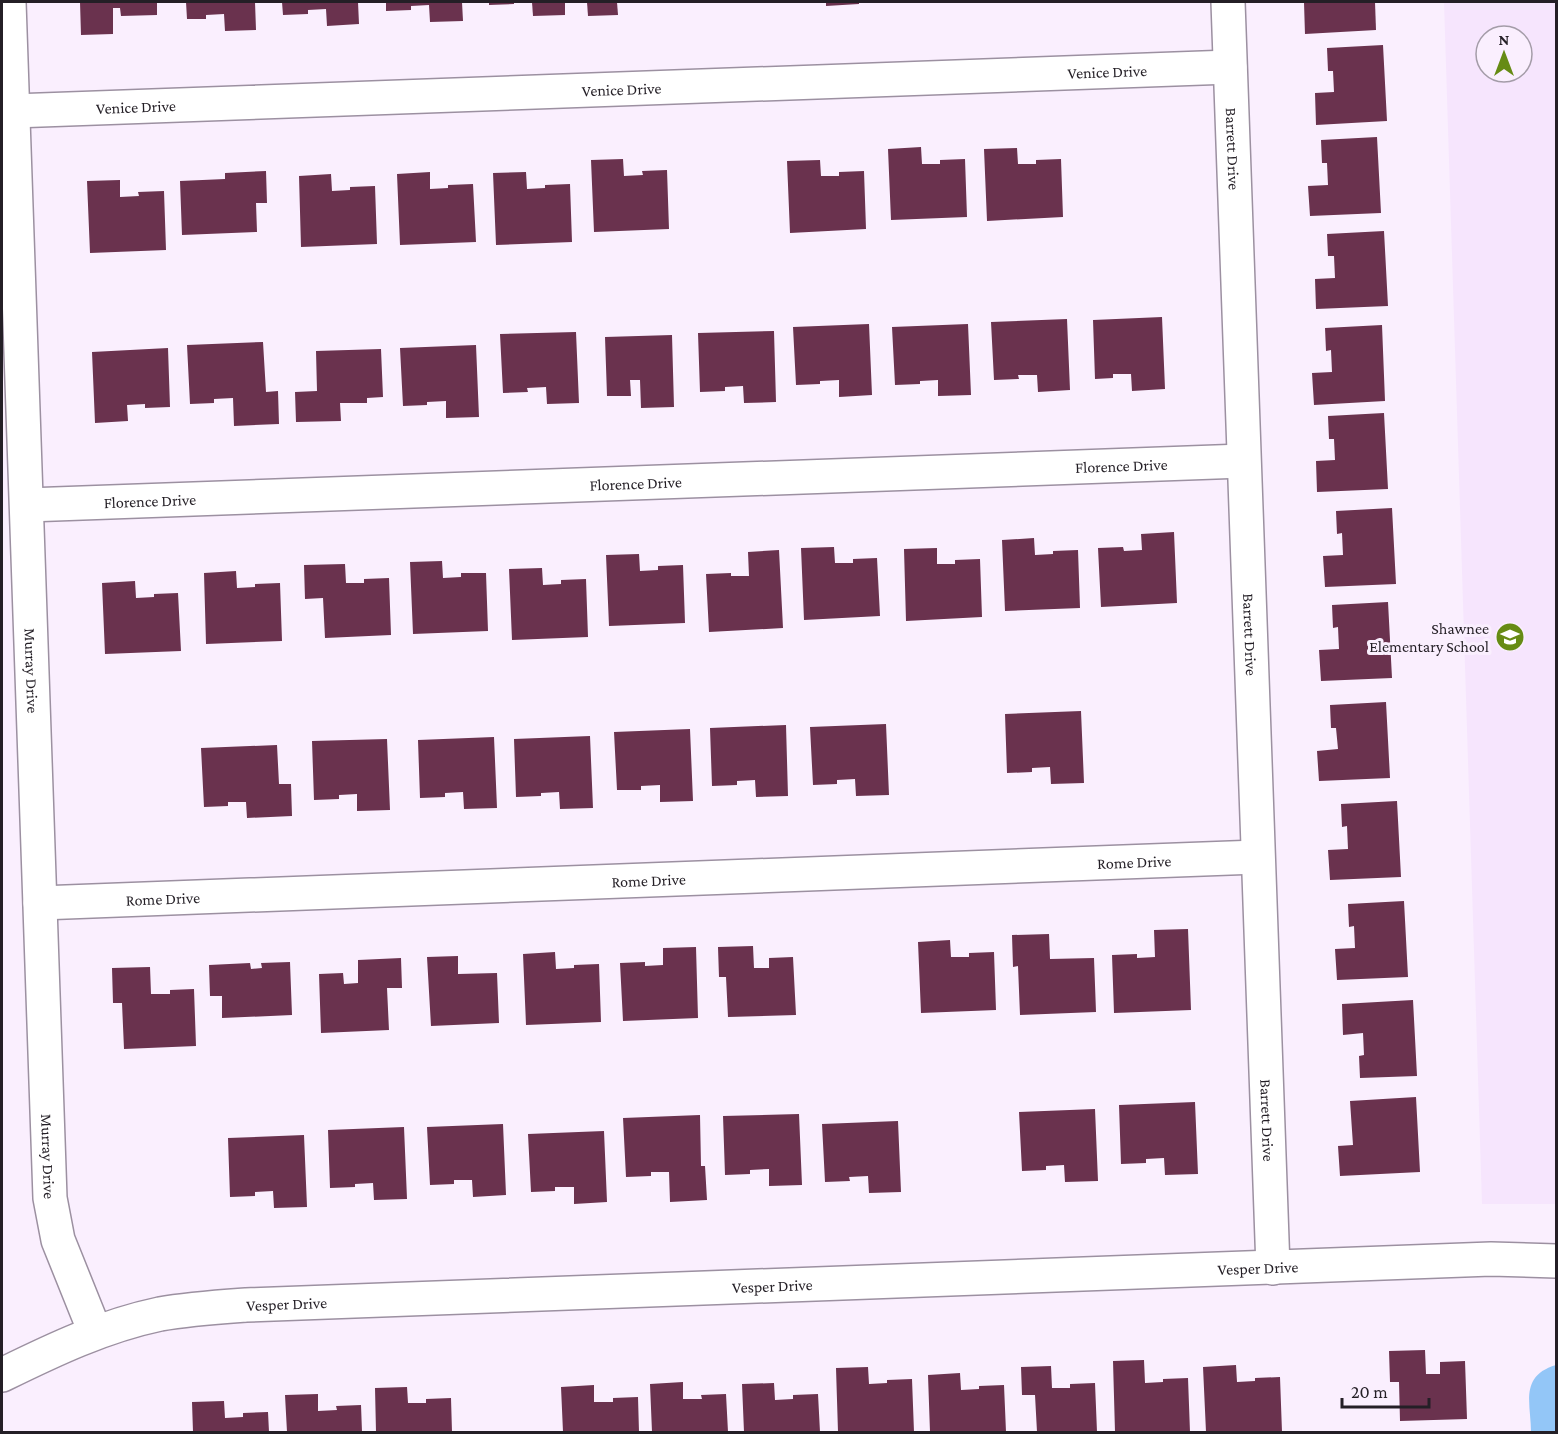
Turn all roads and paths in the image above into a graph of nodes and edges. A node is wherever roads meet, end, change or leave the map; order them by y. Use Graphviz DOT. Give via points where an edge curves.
graph roads {
  1 [pos="9,2"];
  2 [pos="1228,2"];
  3 [pos="1230,67"];
  4 [pos="13,111"];
  5 [pos="1243,461"];
  6 [pos="27,505"];
  7 [pos="1257,857"];
  8 [pos="40,903"];
  9 [pos="1557,1256"];
  10 [pos="1556,1261"];
  11 [pos="1273,1268"];
  12 [pos="95,1332"];
  13 [pos="2,1375"];
  1 -- 4 [label="street, Murray Drive"];
  2 -- 3 [label="street, Barrett Drive"];
  3 -- 4 [label="street, Venice Drive"];
  3 -- 5 [label="street, Barrett Drive"];
  4 -- 6 [label="street, Murray Drive"];
  5 -- 6 [label="street, Florence Drive"];
  5 -- 7 [label="street, Barrett Drive"];
  6 -- 8 [label="street, Murray Drive"];
  7 -- 8 [label="street, Rome Drive"];
  7 -- 11 [label="street, Barrett Drive"];
  8 -- 12 [label="street, Murray Drive" via="50,1198 58,1240"];
  9 -- 10 [label="street"];
  10 -- 11 [label="street, Vesper Drive" via="1491,1259"];
  11 -- 12 [label="street, Vesper Drive" via="246,1305 160,1314"];
  12 -- 13 [label="street, Vesper Drive"];
}
